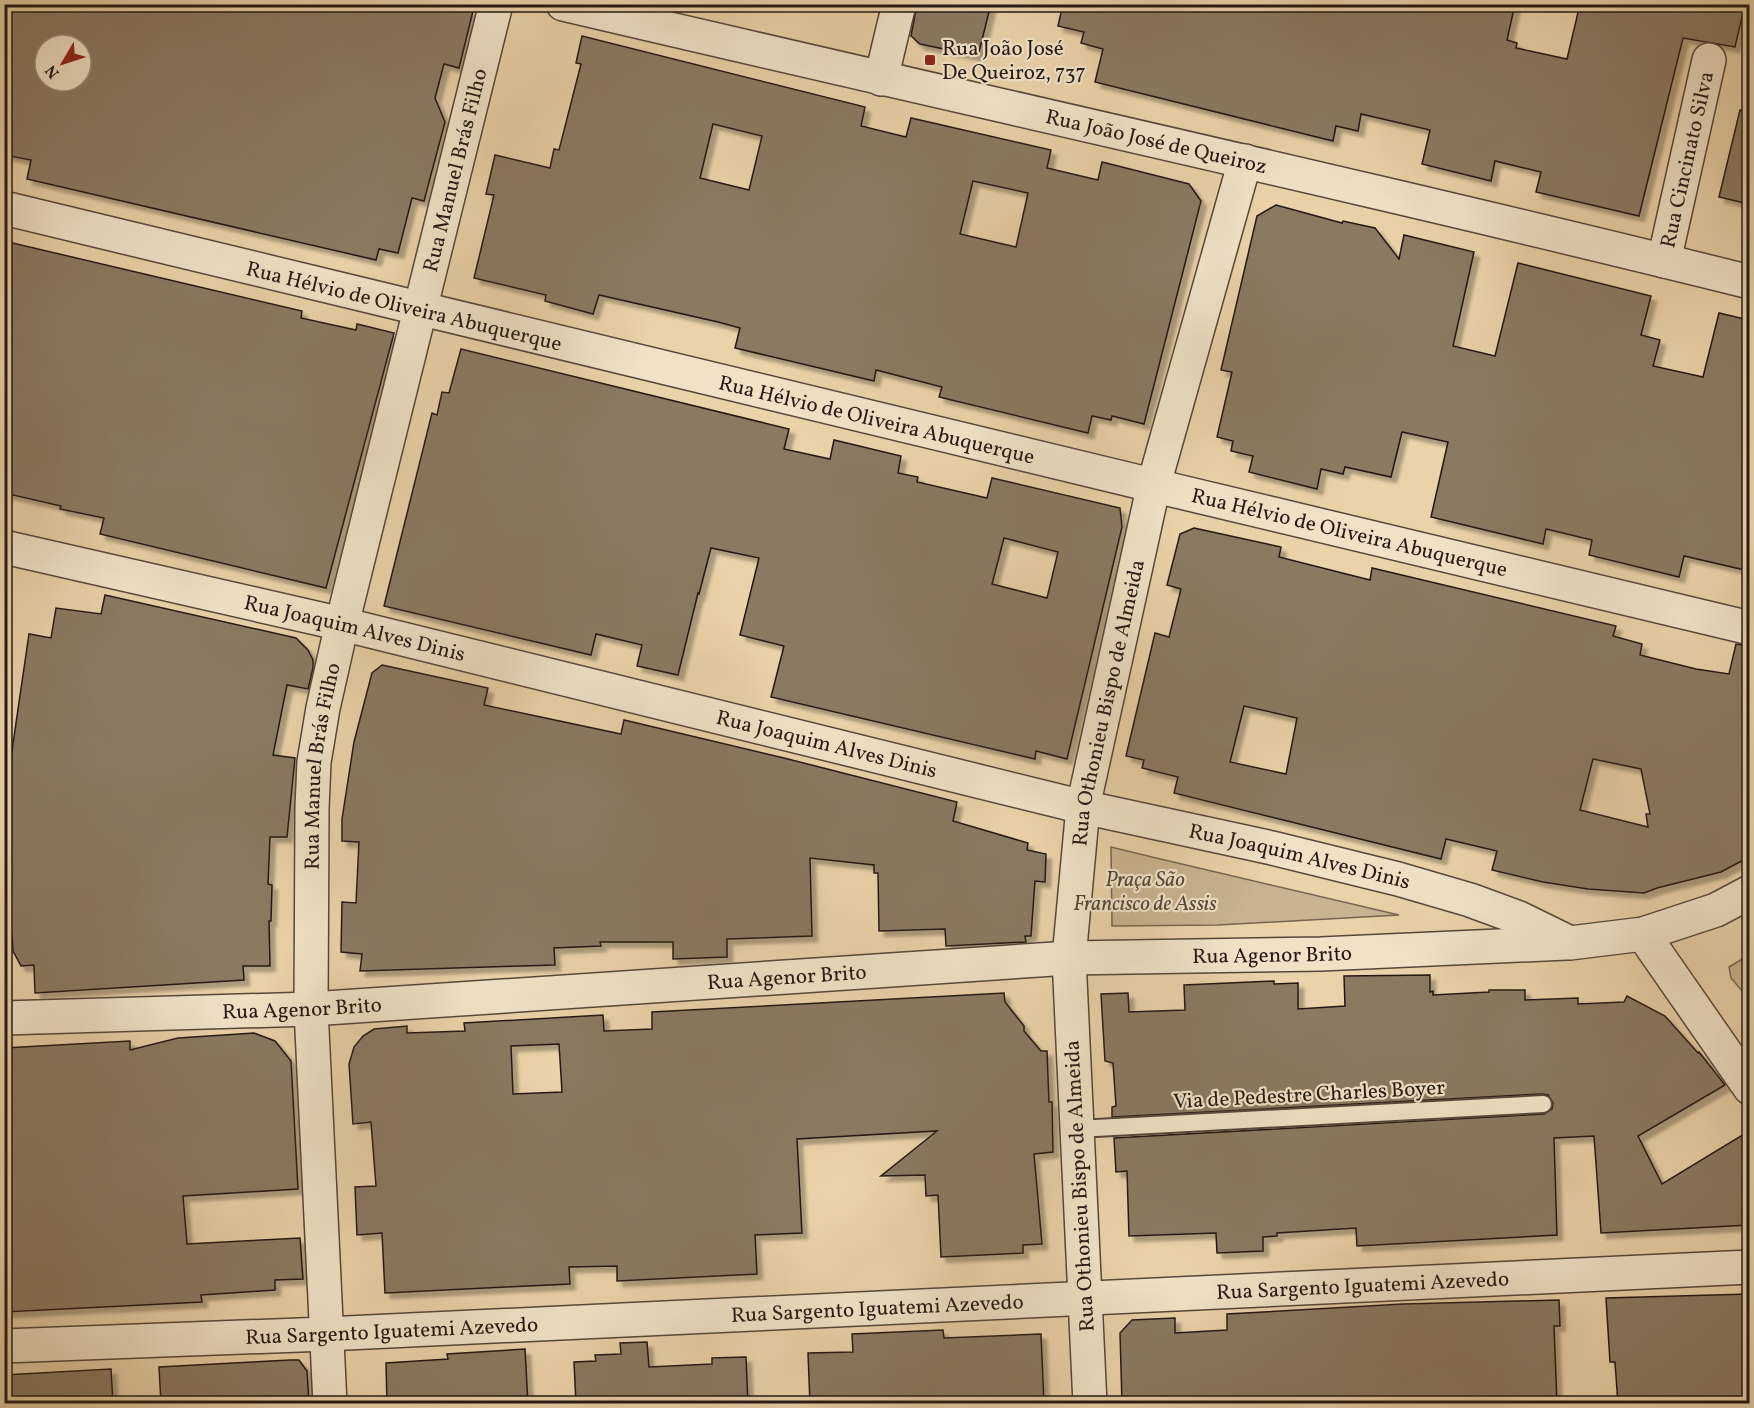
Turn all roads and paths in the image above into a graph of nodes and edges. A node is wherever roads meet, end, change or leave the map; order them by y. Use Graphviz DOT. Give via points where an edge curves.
graph roads {
  1 [pos="496,4"];
  2 [pos="563,4"];
  3 [pos="899,4"];
  4 [pos="1709,60"];
  5 [pos="881,79"];
  6 [pos="1245,161"];
  7 [pos="4,208"];
  8 [pos="1664,261"];
  9 [pos="1749,282"];
  10 [pos="420,311"];
  11 [pos="1154,484"];
  12 [pos="5,552"];
  13 [pos="342,624"];
  14 [pos="1749,628"];
  15 [pos="1083,807"];
  16 [pos="1749,892"];
  17 [pos="1643,934"];
  18 [pos="1570,943"];
  19 [pos="1069,958"];
  20 [pos="311,1009"];
  21 [pos="4,1018"];
  22 [pos="1749,1088"];
  23 [pos="1543,1104"];
  24 [pos="1077,1129"];
  25 [pos="1749,1267"];
  26 [pos="1083,1299"];
  27 [pos="326,1334"];
  28 [pos="4,1346"];
  29 [pos="330,1404"];
  30 [pos="1090,1404"];
  1 -- 10 [label="street, Rua Manuel Brás Filho"];
  2 -- 5 [label="street, Rua João José de Queiroz"];
  3 -- 5 [label="street"];
  4 -- 8 [label="street, Rua Cincinato Silva"];
  5 -- 6 [label="street, Rua João José de Queiroz"];
  6 -- 8 [label="street, Rua João José de Queiroz"];
  6 -- 11 [label="street, Rua Othonieu Bispo de Almeida"];
  7 -- 10 [label="street, Rua Hélvio de Oliveira Abuquerque"];
  8 -- 9 [label="street, Rua João José de Queiroz"];
  10 -- 11 [label="street, Rua Hélvio de Oliveira Abuquerque"];
  10 -- 13 [label="street, Rua Manuel Brás Filho"];
  11 -- 14 [label="street, Rua Hélvio de Oliveira Abuquerque"];
  11 -- 15 [label="street, Rua Othonieu Bispo de Almeida"];
  12 -- 13 [label="street, Rua Joaquim Alves Dinis"];
  13 -- 15 [label="street, Rua Joaquim Alves Dinis"];
  13 -- 20 [label="street, Rua Manuel Brás Filho" via="314,762"];
  15 -- 18 [label="street, Rua Joaquim Alves Dinis" via="1398,879 1519,918"];
  15 -- 19 [label="street, Rua Othonieu Bispo de Almeida"];
  16 -- 17 [label="street" via="1716,910"];
  17 -- 18 [label="street"];
  17 -- 22 [label="street"];
  18 -- 19 [label="street, Rua Agenor Brito" via="1321,954"];
  19 -- 20 [label="street, Rua Agenor Brito"];
  19 -- 24 [label="street, Rua Othonieu Bispo de Almeida"];
  20 -- 21 [label="street, Rua Agenor Brito"];
  20 -- 27 [label="street, Rua Manuel Brás Filho"];
  23 -- 24 [label="lane, Via de Pedestre Charles Boyer"];
  24 -- 26 [label="street, Rua Othonieu Bispo de Almeida"];
  25 -- 26 [label="street, Rua Sargento Iguatemi Azevedo"];
  26 -- 27 [label="street, Rua Sargento Iguatemi Azevedo"];
  26 -- 30 [label="street, Rua Othonieu Bispo de Almeida"];
  27 -- 28 [label="street, Rua Sargento Iguatemi Azevedo"];
  27 -- 29 [label="street, Rua Manuel Brás Filho"];
}
